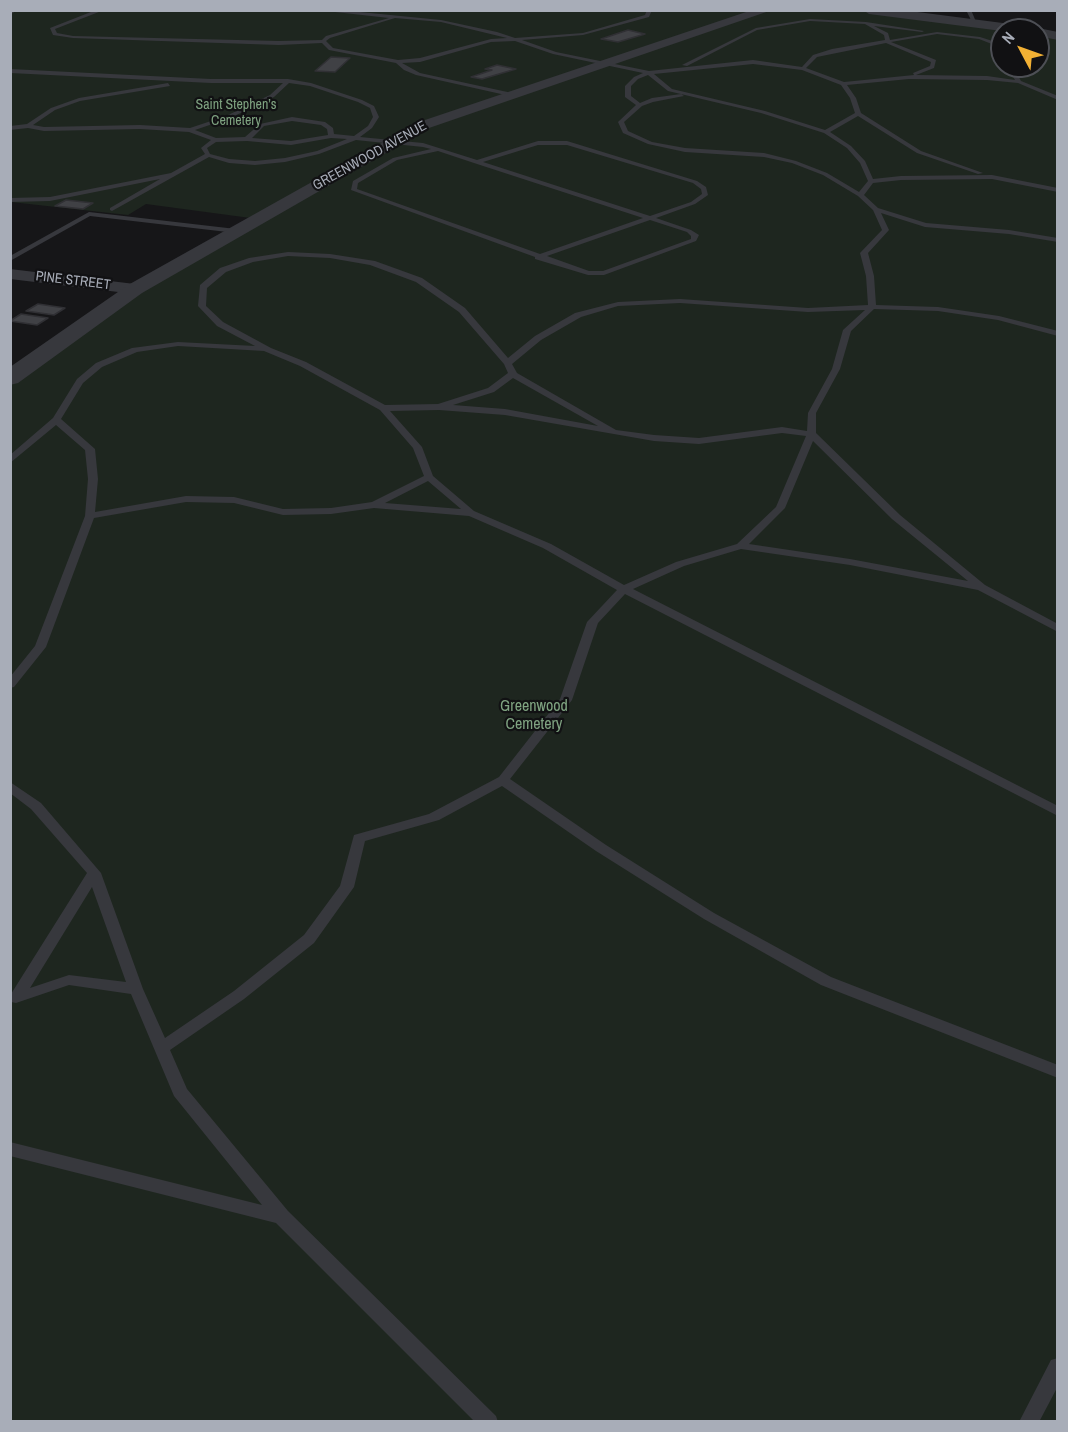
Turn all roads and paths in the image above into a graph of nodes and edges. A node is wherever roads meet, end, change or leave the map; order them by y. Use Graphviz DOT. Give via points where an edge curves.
graph roads {
  1 [pos="102,10"];
  2 [pos="319,10"];
  3 [pos="650,10"];
  4 [pos="766,10"];
  5 [pos="968,10"];
  6 [pos="353,11"];
  7 [pos="892,12"];
  8 [pos="400,16"];
  9 [pos="868,17"];
  10 [pos="975,23"];
  11 [pos="990,25"];
  12 [pos="938,33"];
  13 [pos="518,40"];
  14 [pos="323,41"];
  15 [pos="990,42"];
  16 [pos="888,43"];
  17 [pos="398,62"];
  18 [pos="604,63"];
  19 [pos="679,68"];
  20 [pos="803,69"];
  21 [pos="10,71"];
  22 [pos="649,73"];
  23 [pos="909,77"];
  24 [pos="1017,78"];
  25 [pos="211,81"];
  26 [pos="288,81"];
  27 [pos="1019,82"];
  28 [pos="843,84"];
  29 [pos="510,94"];
  30 [pos="694,96"];
  31 [pos="1058,98"];
  32 [pos="640,105"];
  33 [pos="858,114"];
  34 [pos="10,126"];
  35 [pos="28,126"];
  36 [pos="190,130"];
  37 [pos="826,132"];
  38 [pos="331,136"];
  39 [pos="247,139"];
  40 [pos="354,139"];
  41 [pos="214,140"];
  42 [pos="394,142"];
  43 [pos="438,149"];
  44 [pos="208,155"];
  45 [pos="476,162"];
  46 [pos="172,175"];
  47 [pos="992,177"];
  48 [pos="871,181"];
  49 [pos="1058,190"];
  50 [pos="860,195"];
  51 [pos="10,200"];
  52 [pos="112,209"];
  53 [pos="876,209"];
  54 [pos="650,218"];
  55 [pos="236,231"];
  56 [pos="1058,240"];
  57 [pos="538,257"];
  58 [pos="10,260"];
  59 [pos="10,273"];
  60 [pos="135,289"];
  61 [pos="872,307"];
  62 [pos="1058,334"];
  63 [pos="268,350"];
  64 [pos="508,363"];
  65 [pos="513,374"];
  66 [pos="10,378"];
  67 [pos="439,406"];
  68 [pos="383,408"];
  69 [pos="56,420"];
  70 [pos="614,432"];
  71 [pos="811,434"];
  72 [pos="10,460"];
  73 [pos="429,477"];
  74 [pos="374,505"];
  75 [pos="471,513"];
  76 [pos="90,516"];
  77 [pos="741,546"];
  78 [pos="981,587"];
  79 [pos="624,589"];
  80 [pos="1058,629"];
  81 [pos="10,685"];
  82 [pos="503,780"];
  83 [pos="10,786"];
  84 [pos="1058,812"];
  85 [pos="94,873"];
  86 [pos="136,989"];
  87 [pos="13,1000"];
  88 [pos="161,1048"];
  89 [pos="1058,1072"];
  90 [pos="10,1149"];
  91 [pos="283,1218"];
  92 [pos="1058,1366"];
  93 [pos="489,1422"];
  94 [pos="1028,1422"];
  1 -- 14 [label="lane" via="51,28 55,34 73,37"];
  2 -- 6 [label="lane"];
  3 -- 13 [label="lane" via="647,16 583,34"];
  4 -- 18 [label="street, GREENWOOD AVENUE"];
  5 -- 10 [label="lane"];
  6 -- 8 [label="lane"];
  7 -- 9 [label="street"];
  7 -- 10 [label="street"];
  8 -- 13 [label="lane" via="474,27"];
  8 -- 14 [label="lane"];
  9 -- 12 [label="lane"];
  9 -- 16 [label="lane" via="886,34"];
  9 -- 19 [label="lane" via="810,20 756,29"];
  10 -- 11 [label="street"];
  12 -- 15 [label="lane"];
  12 -- 16 [label="lane"];
  13 -- 17 [label="lane" via="491,41"];
  13 -- 18 [label="lane"];
  14 -- 17 [label="lane" via="332,49"];
  16 -- 20 [label="lane" via="815,56"];
  16 -- 23 [label="lane" via="934,61 932,68"];
  17 -- 29 [label="lane" via="418,74"];
  18 -- 22 [label="lane"];
  18 -- 29 [label="street, GREENWOOD AVENUE"];
  19 -- 20 [label="lane" via="753,62"];
  19 -- 22 [label="lane"];
  20 -- 28 [label="lane"];
  21 -- 25 [label="lane"];
  22 -- 30 [label="lane" via="670,90"];
  22 -- 32 [label="lane" via="628,86 628,97"];
  23 -- 27 [label="lane"];
  23 -- 28 [label="lane"];
  24 -- 27 [label="lane"];
  25 -- 26 [label="lane"];
  25 -- 35 [label="lane" via="125,90 79,100 53,109"];
  26 -- 36 [label="lane" via="272,96"];
  26 -- 40 [label="lane" via="372,107 376,117"];
  27 -- 31 [label="lane"];
  28 -- 33 [label="lane"];
  29 -- 42 [label="street, GREENWOOD AVENUE" via="451,114"];
  30 -- 32 [label="lane"];
  30 -- 37 [label="lane" via="730,102"];
  32 -- 50 [label="lane" via="621,122 625,132 650,143 685,150 764,155 794,162 825,174"];
  33 -- 37 [label="lane"];
  33 -- 47 [label="lane" via="919,152"];
  34 -- 35 [label="lane"];
  35 -- 36 [label="lane"];
  36 -- 41 [label="lane"];
  37 -- 48 [label="lane" via="863,162"];
  38 -- 39 [label="lane" via="291,142"];
  38 -- 39 [label="lane" via="330,128 323,123 292,119 262,125"];
  38 -- 40 [label="lane"];
  39 -- 41 [label="lane"];
  40 -- 42 [label="lane"];
  40 -- 44 [label="lane" via="285,160 246,162"];
  41 -- 44 [label="lane" via="204,148"];
  42 -- 43 [label="lane"];
  42 -- 55 [label="street, GREENWOOD AVENUE"];
  43 -- 45 [label="lane"];
  43 -- 57 [label="lane" via="395,159 355,182 354,190"];
  44 -- 46 [label="lane"];
  45 -- 54 [label="lane"];
  45 -- 54 [label="lane" via="538,143 567,143 704,188 705,195 693,203"];
  46 -- 51 [label="lane" via="50,199"];
  46 -- 52 [label="lane"];
  47 -- 48 [label="lane"];
  47 -- 49 [label="lane"];
  48 -- 50 [label="lane"];
  50 -- 53 [label="lane"];
  53 -- 56 [label="lane" via="925,225"];
  53 -- 61 [label="lane" via="886,230 864,253"];
  54 -- 57 [label="lane"];
  54 -- 57 [label="lane" via="689,231 695,235 694,240 604,273 572,270"];
  55 -- 58 [label="lane" via="89,214"];
  55 -- 60 [label="street, GREENWOOD AVENUE"];
  59 -- 60 [label="street, PINE STREET"];
  60 -- 66 [label="street, GREENWOOD AVENUE"];
  61 -- 62 [label="lane" via="938,309 999,318"];
  61 -- 64 [label="lane" via="808,310 680,301 618,304 579,315 538,338"];
  61 -- 71 [label="lane" via="847,330 836,369 812,413"];
  63 -- 64 [label="lane" via="220,324 202,306 204,287 223,270 252,260 288,254 330,256 372,263 419,280 462,310"];
  63 -- 68 [label="lane" via="303,364"];
  63 -- 69 [label="lane" via="178,344 135,350 99,365 80,381"];
  64 -- 65 [label="lane"];
  65 -- 67 [label="lane" via="491,390"];
  65 -- 70 [label="lane"];
  67 -- 68 [label="lane"];
  67 -- 70 [label="lane" via="506,412"];
  68 -- 73 [label="lane" via="417,447"];
  69 -- 72 [label="lane"];
  69 -- 76 [label="lane" via="90,450"];
  70 -- 71 [label="lane" via="699,441 782,430"];
  71 -- 77 [label="lane" via="780,508"];
  71 -- 78 [label="lane" via="896,517"];
  73 -- 74 [label="lane"];
  73 -- 75 [label="lane"];
  74 -- 75 [label="lane"];
  74 -- 76 [label="lane" via="283,512 234,500 186,499"];
  75 -- 79 [label="lane" via="546,546"];
  76 -- 81 [label="lane" via="40,647"];
  77 -- 78 [label="lane"];
  77 -- 79 [label="lane" via="680,564"];
  78 -- 80 [label="lane"];
  79 -- 82 [label="lane" via="593,622 566,700"];
  79 -- 84 [label="lane"];
  82 -- 88 [label="lane" via="434,817 359,838 347,887 309,939 240,995"];
  82 -- 89 [label="lane" via="699,910 825,981"];
  83 -- 85 [label="lane" via="36,806"];
  85 -- 86 [label="lane"];
  85 -- 87 [label="lane"];
  86 -- 87 [label="lane" via="69,980"];
  86 -- 88 [label="lane"];
  88 -- 91 [label="lane" via="180,1092"];
  90 -- 91 [label="lane"];
  91 -- 93 [label="lane"];
  92 -- 94 [label="lane"];
}
